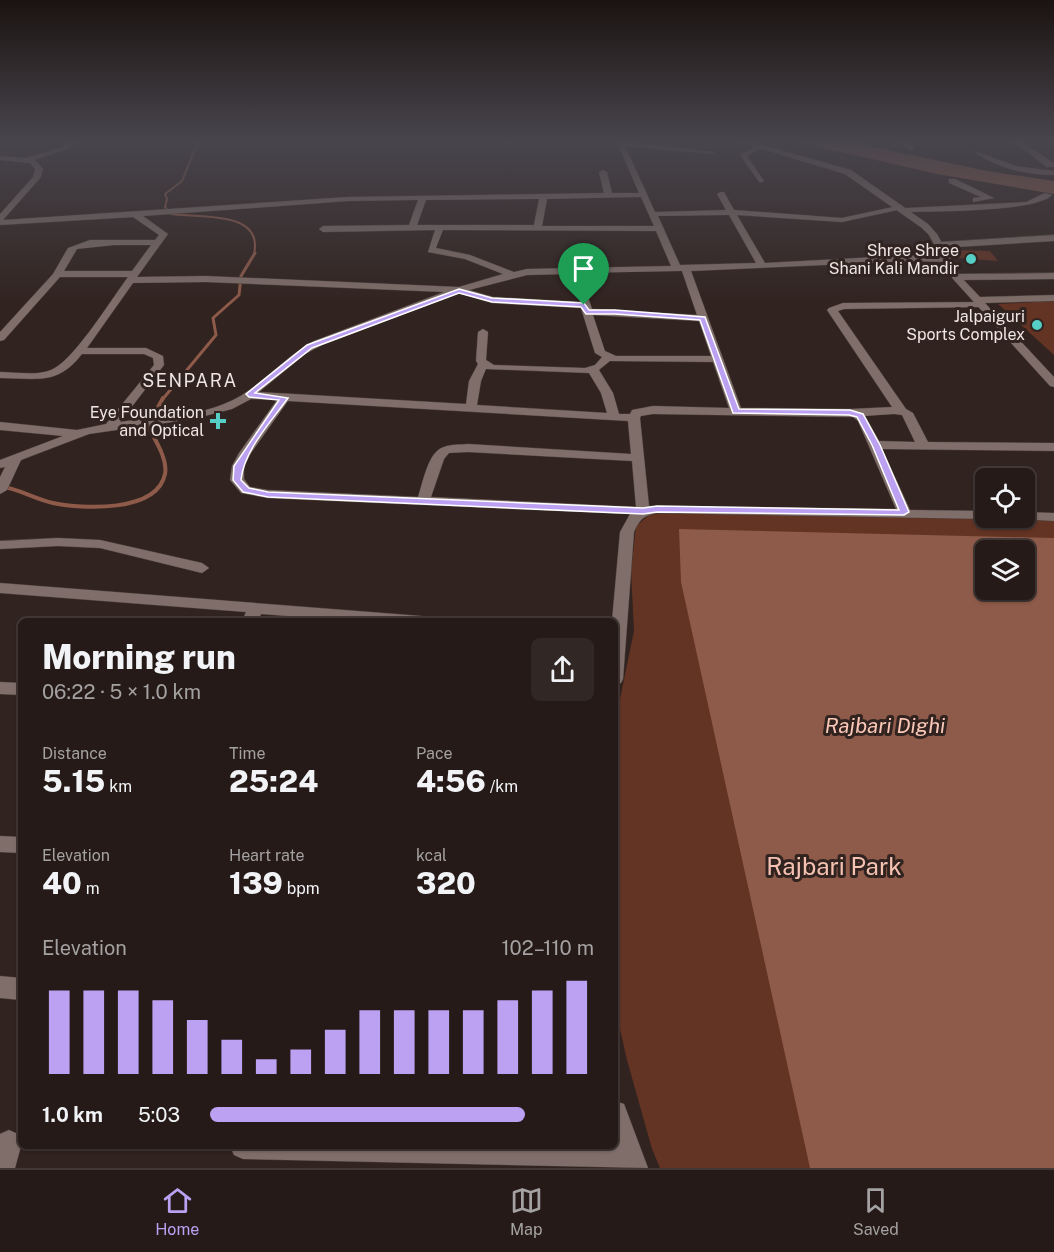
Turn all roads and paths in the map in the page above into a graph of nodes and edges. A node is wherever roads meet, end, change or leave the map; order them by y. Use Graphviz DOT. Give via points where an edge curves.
graph roads {
  1 [pos="20,197"];
  2 [pos="423,197"];
  3 [pos="543,197"];
  4 [pos="576,197"];
  5 [pos="644,197"];
  6 [pos="722,197"];
  7 [pos="888,197"];
  8 [pos="987,197"];
  9 [pos="1046,197"];
  10 [pos="902,207"];
  11 [pos="731,212"];
  12 [pos="652,214"];
  13 [pos="136,215"];
  14 [pos="0,221"];
  15 [pos="412,227"];
  16 [pos="440,228"];
  17 [pos="323,229"];
  18 [pos="537,229"];
  19 [pos="659,229"];
  20 [pos="1054,238"];
  21 [pos="158,243"];
  22 [pos="944,255"];
  23 [pos="762,266"];
  24 [pos="681,267"];
  25 [pos="574,271"];
  26 [pos="511,274"];
  27 [pos="57,275"];
  28 [pos="1054,276"];
  29 [pos="133,277"];
  30 [pos="958,277"];
  31 [pos="459,291"];
  32 [pos="1054,298"];
  33 [pos="977,300"];
  34 [pos="585,308"];
  35 [pos="703,318"];
  36 [pos="483,332"];
  37 [pos="0,338"];
  38 [pos="80,351"];
  39 [pos="607,357"];
  40 [pos="717,359"];
  41 [pos="483,364"];
  42 [pos="593,370"];
  43 [pos="0,375"];
  44 [pos="1054,375"];
  45 [pos="1054,384"];
  46 [pos="249,395"];
  47 [pos="284,398"];
  48 [pos="471,409"];
  49 [pos="736,411"];
  50 [pos="901,411"];
  51 [pos="850,413"];
  52 [pos="614,417"];
  53 [pos="634,418"];
  54 [pos="0,426"];
  55 [pos="110,427"];
  56 [pos="77,433"];
  57 [pos="876,445"];
  58 [pos="923,446"];
  59 [pos="1054,447"];
  60 [pos="638,458"];
  61 [pos="15,459"];
  62 [pos="0,464"];
  63 [pos="2,485"];
  64 [pos="423,501"];
  65 [pos="643,511"];
  66 [pos="904,512"];
  67 [pos="975,515"];
  68 [pos="1035,516"];
  69 [pos="1054,517"];
  70 [pos="0,545"];
  71 [pos="202,568"];
  72 [pos="0,588"];
  73 [pos="253,614"];
  74 [pos="349,618"];
  75 [pos="618,627"];
  76 [pos="0,688"];
  77 [pos="18,689"];
  78 [pos="0,844"];
  79 [pos="18,845"];
  80 [pos="0,987"];
  81 [pos="18,989"];
  82 [pos="618,1122"];
  83 [pos="10,1143"];
  84 [pos="316,1149"];
  85 [pos="632,1162"];
  86 [pos="2,1168"];
  1 -- 14 [label="street"];
  2 -- 3 [label="street"];
  2 -- 13 [label="street" via="348,198"];
  2 -- 15 [label="street"];
  3 -- 4 [label="street"];
  3 -- 18 [label="street"];
  5 -- 12 [label="street"];
  6 -- 11 [label="street"];
  7 -- 10 [label="street"];
  8 -- 10 [label="street" via="990,198"];
  9 -- 10 [label="street" via="1027,204"];
  10 -- 11 [label="street" via="842,220"];
  10 -- 22 [label="street" via="933,230"];
  11 -- 12 [label="street"];
  11 -- 23 [label="street"];
  12 -- 19 [label="street"];
  13 -- 14 [label="street"];
  13 -- 21 [label="street" via="164,232"];
  15 -- 16 [label="street"];
  15 -- 17 [label="street"];
  16 -- 18 [label="street"];
  16 -- 26 [label="street" via="431,250 467,257"];
  18 -- 19 [label="street"];
  19 -- 24 [label="street"];
  20 -- 22 [label="street"];
  21 -- 27 [label="street" via="75,246"];
  21 -- 29 [label="street"];
  22 -- 23 [label="street"];
  22 -- 30 [label="street"];
  23 -- 24 [label="street"];
  24 -- 25 [label="street"];
  24 -- 35 [label="street"];
  25 -- 26 [label="street"];
  25 -- 34 [label="street"];
  26 -- 31 [label="street"];
  27 -- 29 [label="street"];
  27 -- 37 [label="street"];
  28 -- 30 [label="street"];
  29 -- 31 [label="street"];
  29 -- 38 [label="street"];
  30 -- 33 [label="street"];
  31 -- 34 [label="street" via="492,300"];
  31 -- 46 [label="street" via="309,347"];
  32 -- 33 [label="street"];
  33 -- 44 [label="street"];
  33 -- 45 [label="street"];
  33 -- 50 [label="street" via="843,306 832,310"];
  34 -- 35 [label="street"];
  34 -- 39 [label="street" via="597,349"];
  35 -- 40 [label="street"];
  36 -- 41 [label="street"];
  38 -- 43 [label="street" via="63,369 51,375"];
  38 -- 55 [label="street" via="146,351 158,356 159,365"];
  39 -- 40 [label="street"];
  39 -- 42 [label="street"];
  40 -- 49 [label="street"];
  41 -- 42 [label="street" via="501,369"];
  41 -- 48 [label="street" via="475,381"];
  42 -- 52 [label="street" via="607,393"];
  46 -- 47 [label="street"];
  46 -- 55 [label="street" via="212,411"];
  47 -- 48 [label="street"];
  47 -- 64 [label="street" via="238,466 240,486 268,494"];
  48 -- 52 [label="street"];
  49 -- 51 [label="street"];
  49 -- 53 [label="street" via="653,410 636,413"];
  50 -- 51 [label="street"];
  50 -- 58 [label="street" via="910,416"];
  51 -- 57 [label="street" via="860,416"];
  52 -- 53 [label="street"];
  53 -- 60 [label="street"];
  54 -- 56 [label="street"];
  55 -- 56 [label="street"];
  56 -- 61 [label="street"];
  57 -- 58 [label="street"];
  57 -- 66 [label="street"];
  58 -- 59 [label="street"];
  60 -- 64 [label="street" via="445,450 438,458"];
  60 -- 65 [label="street"];
  61 -- 62 [label="street"];
  61 -- 63 [label="street"];
  64 -- 65 [label="street"];
  65 -- 66 [label="street"];
  65 -- 75 [label="street" via="633,518 627,532"];
  66 -- 67 [label="street"];
  68 -- 69 [label="street"];
  70 -- 71 [label="street" via="100,544"];
  72 -- 73 [label="street"];
  73 -- 74 [label="street"];
  76 -- 77 [label="street"];
  78 -- 79 [label="street"];
  80 -- 81 [label="street"];
  82 -- 85 [label="street"];
  83 -- 86 [label="street"];
  84 -- 85 [label="street"];
}
